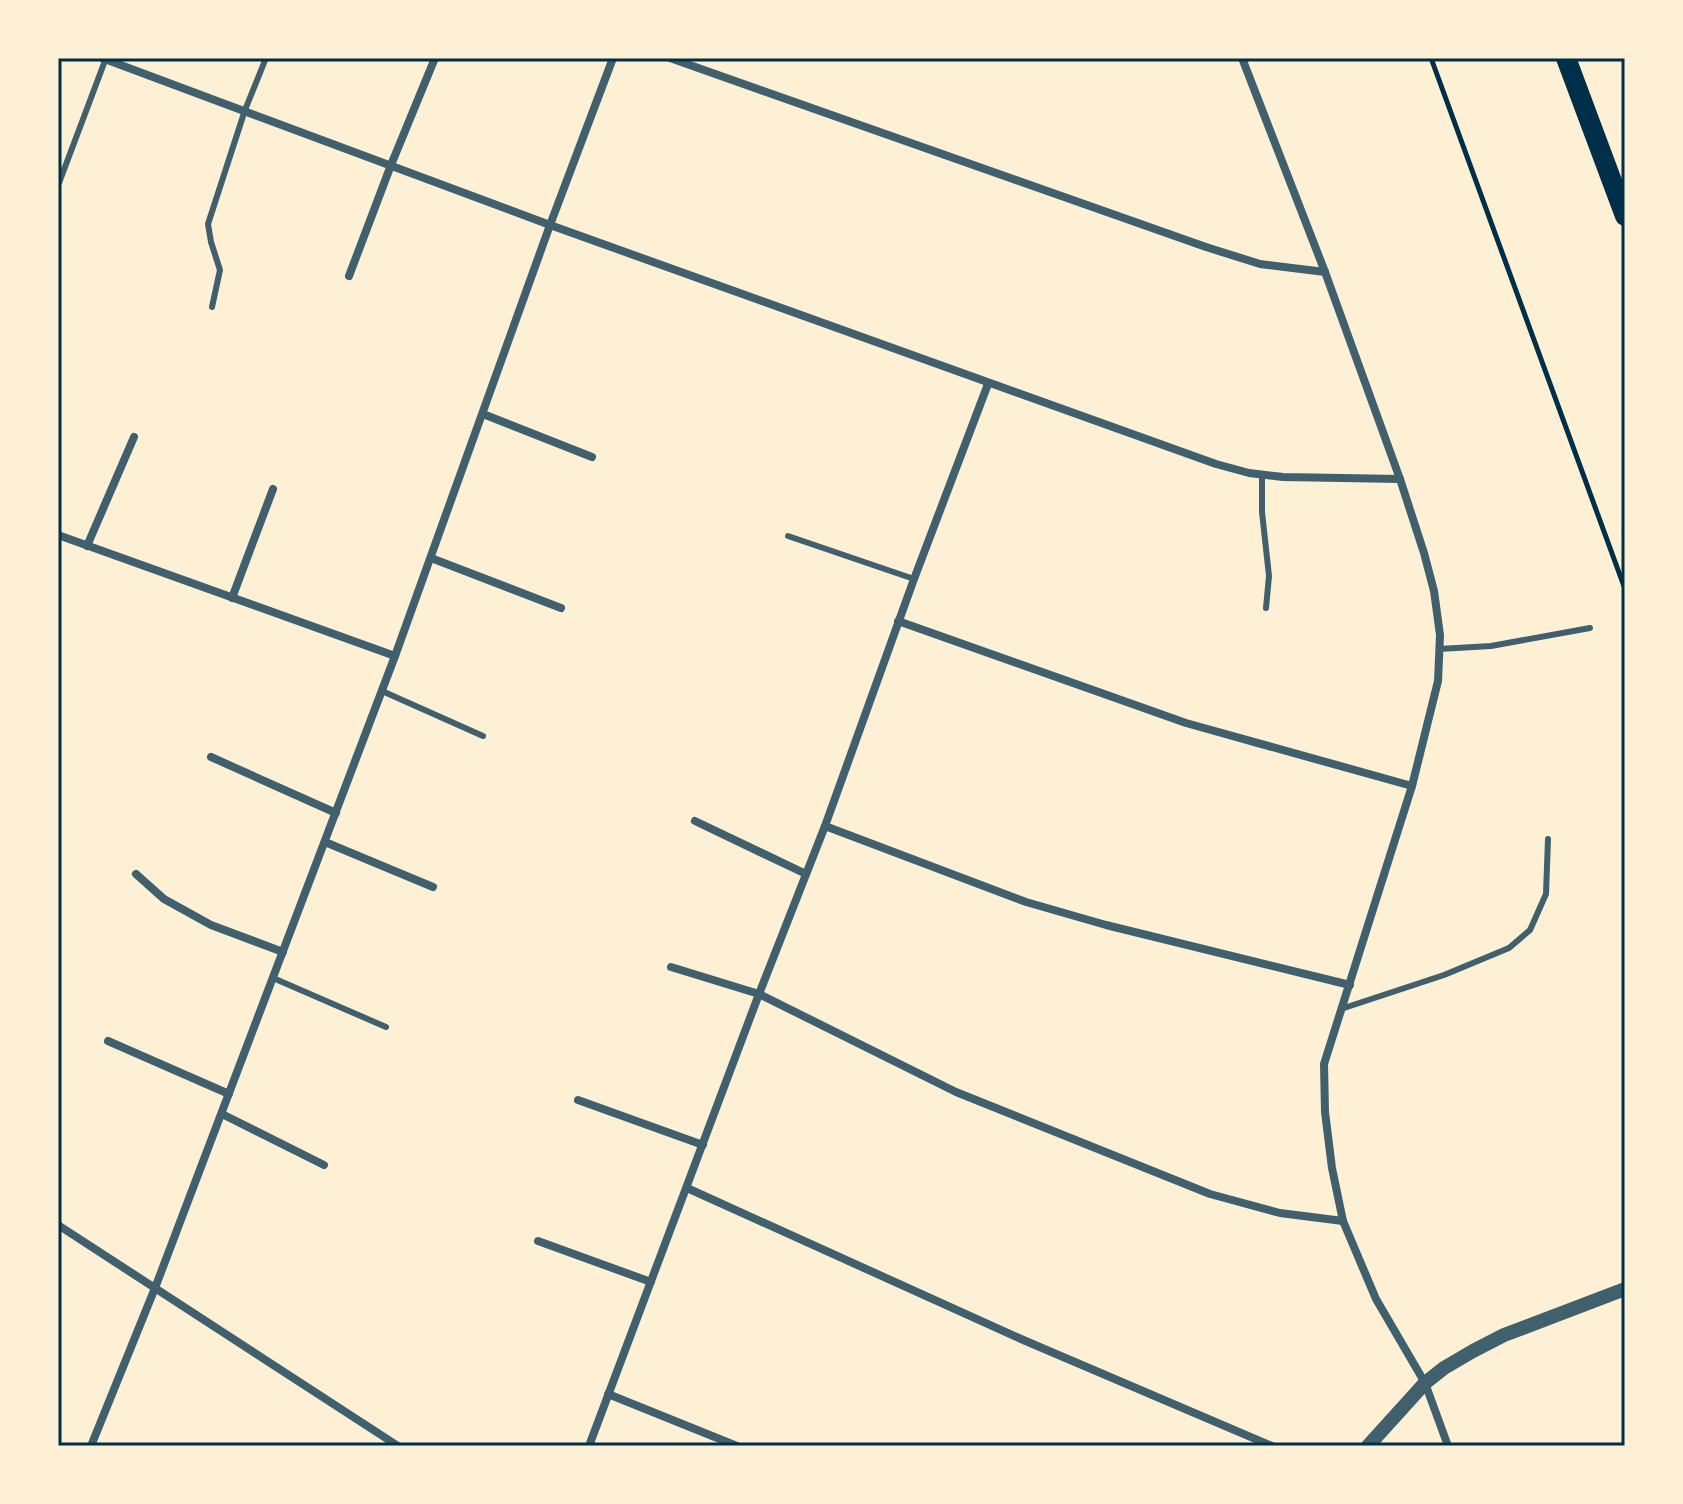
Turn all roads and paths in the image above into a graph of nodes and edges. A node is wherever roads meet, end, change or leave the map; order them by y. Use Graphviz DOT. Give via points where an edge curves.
graph roads {
  1 [pos="105,58"];
  2 [pos="266,58"];
  3 [pos="435,58"];
  4 [pos="613,58"];
  5 [pos="670,58"];
  6 [pos="1242,58"];
  7 [pos="1431,58"];
  8 [pos="1566,58"];
  9 [pos="245,110"];
  10 [pos="391,165"];
  11 [pos="59,183"];
  12 [pos="1625,216"];
  13 [pos="550,225"];
  14 [pos="1325,272"];
  15 [pos="349,276"];
  16 [pos="212,307"];
  17 [pos="988,384"];
  18 [pos="483,414"];
  19 [pos="134,437"];
  20 [pos="592,457"];
  21 [pos="1262,475"];
  22 [pos="1400,479"];
  23 [pos="273,489"];
  24 [pos="58,535"];
  25 [pos="788,536"];
  26 [pos="87,546"];
  27 [pos="431,558"];
  28 [pos="914,579"];
  29 [pos="1625,589"];
  30 [pos="232,598"];
  31 [pos="561,608"];
  32 [pos="1266,608"];
  33 [pos="898,621"];
  34 [pos="1590,628"];
  35 [pos="1439,649"];
  36 [pos="395,656"];
  37 [pos="382,691"];
  38 [pos="483,736"];
  39 [pos="211,757"];
  40 [pos="1412,786"];
  41 [pos="336,813"];
  42 [pos="695,821"];
  43 [pos="825,826"];
  44 [pos="1548,839"];
  45 [pos="325,842"];
  46 [pos="136,874"];
  47 [pos="806,874"];
  48 [pos="433,887"];
  49 [pos="283,952"];
  50 [pos="671,967"];
  51 [pos="273,978"];
  52 [pos="1350,985"];
  53 [pos="759,994"];
  54 [pos="1341,1009"];
  55 [pos="386,1027"];
  56 [pos="108,1041"];
  57 [pos="229,1094"];
  58 [pos="578,1100"];
  59 [pos="222,1114"];
  60 [pos="703,1145"];
  61 [pos="324,1165"];
  62 [pos="687,1188"];
  63 [pos="1343,1221"];
  64 [pos="58,1225"];
  65 [pos="538,1241"];
  66 [pos="651,1282"];
  67 [pos="155,1288"];
  68 [pos="1625,1289"];
  69 [pos="1425,1383"];
  70 [pos="608,1394"];
  71 [pos="91,1446"];
  72 [pos="398,1446"];
  73 [pos="589,1446"];
  74 [pos="737,1446"];
  75 [pos="1272,1446"];
  76 [pos="1368,1446"];
  77 [pos="1448,1446"];
  1 -- 9 [label="street"];
  1 -- 11 [label="lane"];
  2 -- 9 [label="lane"];
  3 -- 10 [label="street"];
  4 -- 13 [label="street"];
  5 -- 14 [label="street" via="1206,247 1260,264"];
  6 -- 14 [label="street"];
  7 -- 29 [label="path"];
  8 -- 12 [label="main road"];
  9 -- 10 [label="street"];
  9 -- 16 [label="lane" via="208,224 220,270"];
  10 -- 13 [label="street"];
  10 -- 15 [label="street"];
  13 -- 17 [label="street"];
  13 -- 18 [label="street"];
  14 -- 22 [label="street"];
  17 -- 21 [label="street" via="1216,464"];
  17 -- 28 [label="street"];
  18 -- 20 [label="street"];
  18 -- 27 [label="street"];
  19 -- 26 [label="street"];
  21 -- 22 [label="street"];
  21 -- 32 [label="lane"];
  22 -- 35 [label="street" via="1434,591"];
  23 -- 30 [label="street"];
  24 -- 26 [label="street"];
  25 -- 28 [label="lane"];
  26 -- 30 [label="street"];
  27 -- 31 [label="street"];
  27 -- 36 [label="street"];
  28 -- 33 [label="street"];
  30 -- 36 [label="street"];
  33 -- 40 [label="street" via="1186,723"];
  33 -- 43 [label="street"];
  34 -- 35 [label="lane" via="1491,646"];
  35 -- 40 [label="street" via="1438,681"];
  36 -- 37 [label="street"];
  37 -- 38 [label="lane"];
  37 -- 41 [label="street"];
  39 -- 41 [label="street"];
  40 -- 52 [label="street"];
  41 -- 45 [label="street"];
  42 -- 47 [label="street"];
  43 -- 47 [label="street"];
  43 -- 52 [label="street" via="1026,902"];
  44 -- 54 [label="lane" via="1546,894 1530,930 1509,948"];
  45 -- 48 [label="street"];
  45 -- 49 [label="street"];
  46 -- 49 [label="street" via="164,899 211,925"];
  47 -- 53 [label="street"];
  49 -- 51 [label="street"];
  50 -- 53 [label="street"];
  51 -- 55 [label="lane"];
  51 -- 57 [label="street"];
  52 -- 54 [label="street"];
  53 -- 60 [label="street"];
  53 -- 63 [label="street" via="956,1092 1210,1194 1280,1213"];
  54 -- 63 [label="street" via="1324,1064 1325,1112"];
  56 -- 57 [label="street"];
  57 -- 59 [label="street"];
  58 -- 60 [label="street"];
  59 -- 61 [label="street"];
  59 -- 67 [label="street"];
  60 -- 62 [label="street"];
  62 -- 66 [label="street"];
  62 -- 75 [label="street"];
  63 -- 69 [label="street" via="1376,1299"];
  64 -- 67 [label="street"];
  65 -- 66 [label="street"];
  66 -- 70 [label="street"];
  67 -- 71 [label="street"];
  67 -- 72 [label="street"];
  68 -- 69 [label="street" via="1504,1335"];
  69 -- 76 [label="street"];
  69 -- 77 [label="street"];
  70 -- 73 [label="street"];
  70 -- 74 [label="street"];
}
